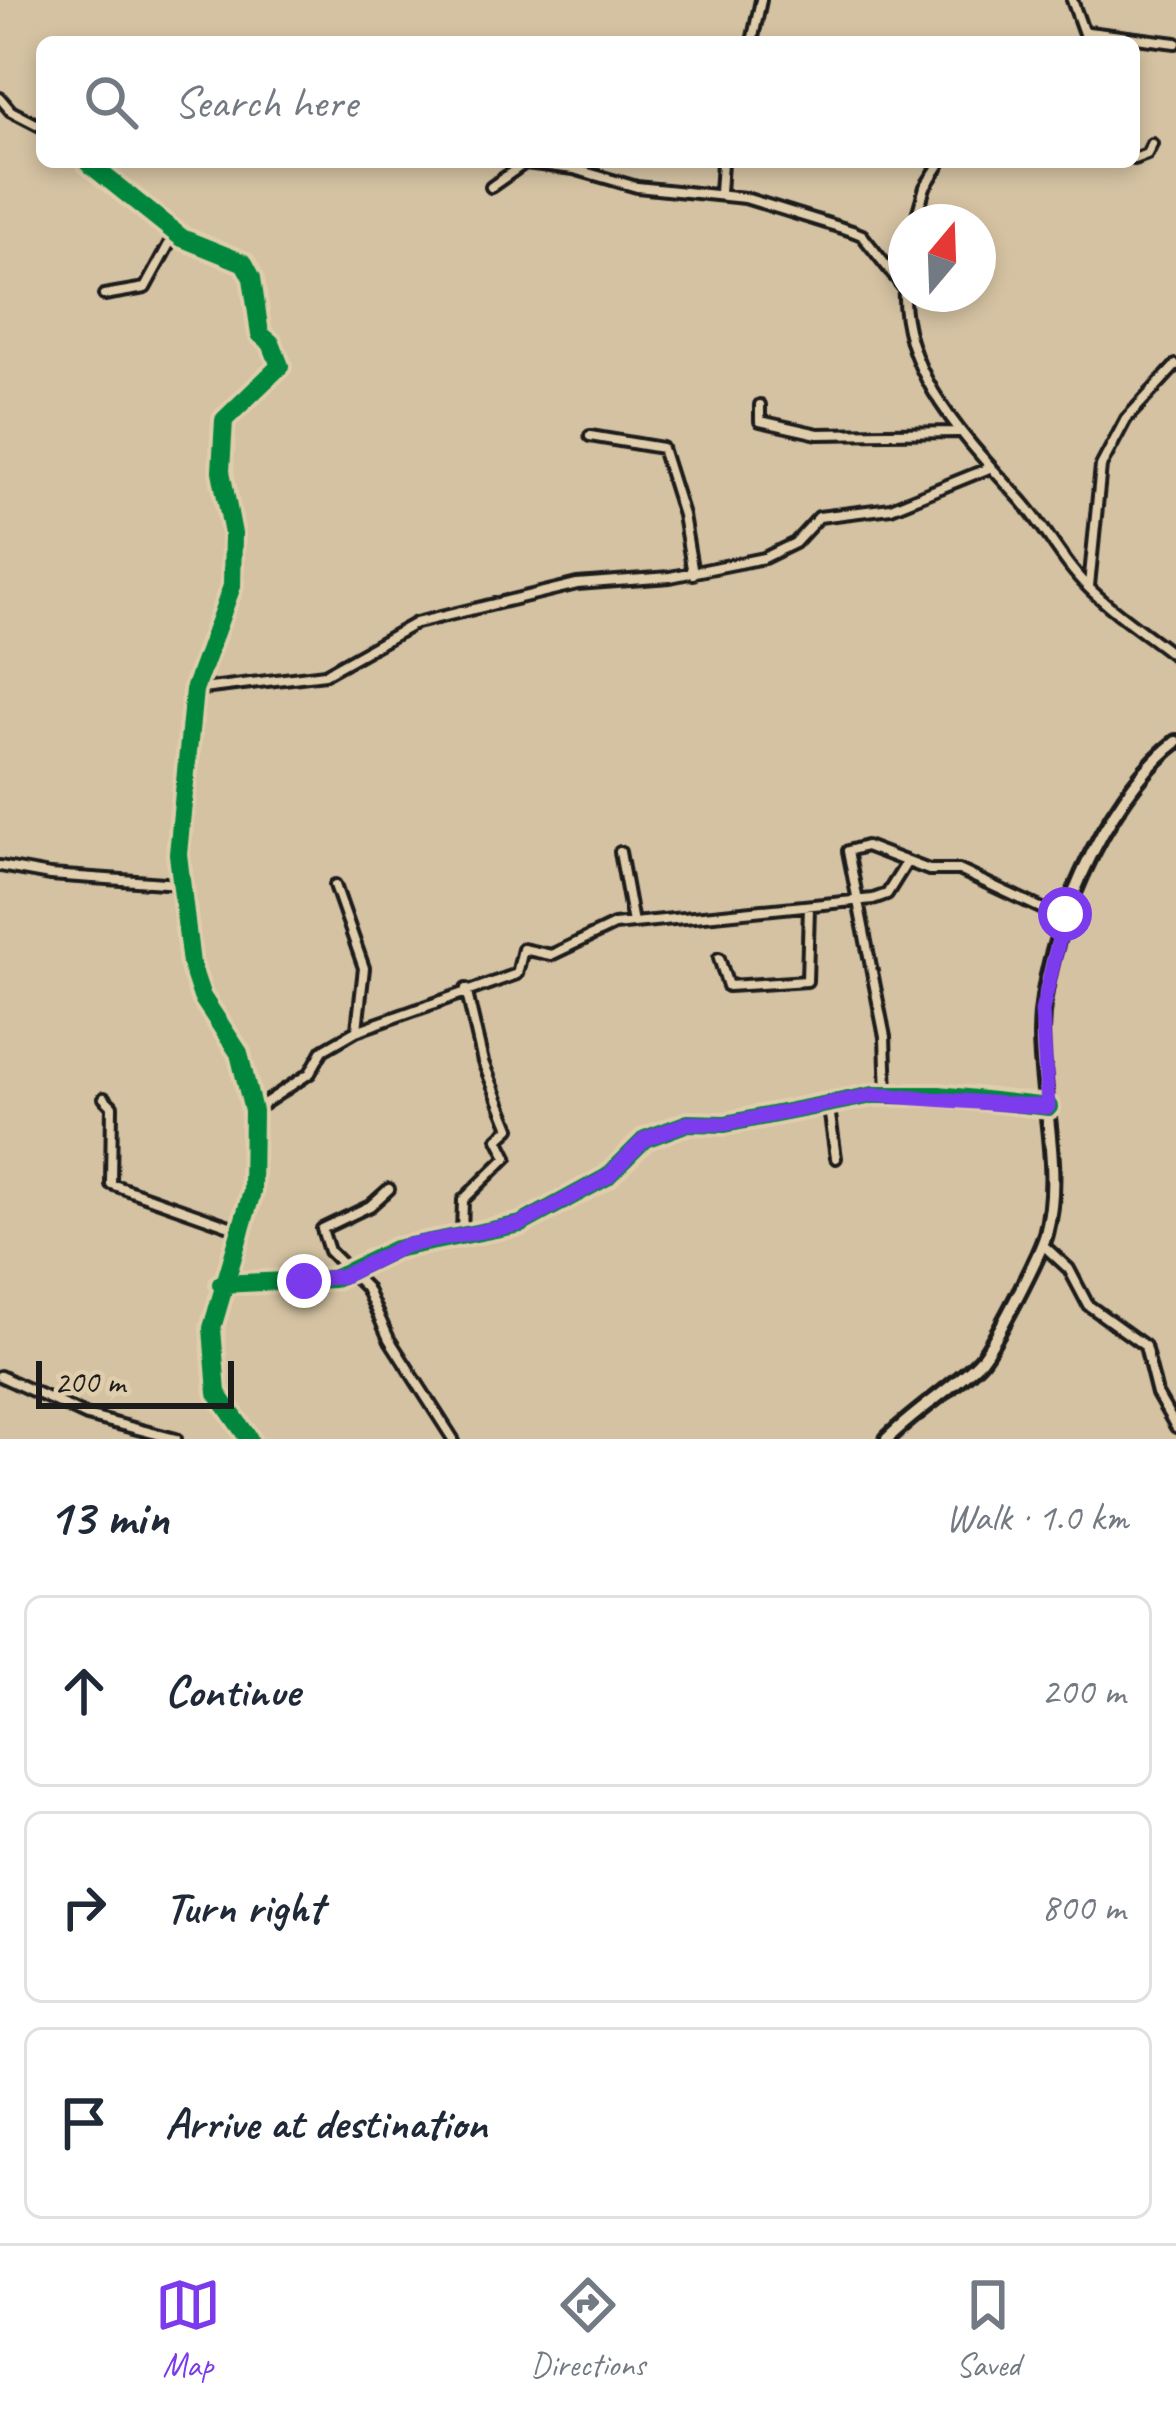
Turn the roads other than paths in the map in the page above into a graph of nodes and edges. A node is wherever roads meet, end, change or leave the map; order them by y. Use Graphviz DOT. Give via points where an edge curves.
graph roads {
  1 [pos="761,0"];
  2 [pos="1072,0"];
  3 [pos="753,36"];
  4 [pos="1087,36"];
  5 [pos="1140,41"];
  6 [pos="1176,43"];
  7 [pos="0,98"];
  8 [pos="36,124"];
  9 [pos="1152,144"];
  10 [pos="1140,157"];
  11 [pos="94,168"];
  12 [pos="519,168"];
  13 [pos="564,168"];
  14 [pos="722,168"];
  15 [pos="937,168"];
  16 [pos="491,187"];
  17 [pos="720,194"];
  18 [pos="920,204"];
  19 [pos="175,233"];
  20 [pos="888,268"];
  21 [pos="104,295"];
  22 [pos="906,312"];
  23 [pos="1176,365"];
  24 [pos="760,405"];
  25 [pos="958,432"];
  26 [pos="590,436"];
  27 [pos="987,469"];
  28 [pos="693,574"];
  29 [pos="1088,587"];
  30 [pos="1176,657"];
  31 [pos="194,690"];
  32 [pos="1176,742"];
  33 [pos="620,852"];
  34 [pos="907,862"];
  35 [pos="0,866"];
  36 [pos="179,884"];
  37 [pos="335,886"];
  38 [pos="855,897"];
  39 [pos="809,906"];
  40 [pos="1064,919"];
  41 [pos="633,923"];
  42 [pos="719,958"];
  43 [pos="466,989"];
  44 [pos="356,1031"];
  45 [pos="887,1096"];
  46 [pos="104,1098"];
  47 [pos="828,1101"];
  48 [pos="1048,1107"];
  49 [pos="254,1111"];
  50 [pos="836,1158"];
  51 [pos="389,1189"];
  52 [pos="241,1230"];
  53 [pos="462,1234"];
  54 [pos="1042,1245"];
  55 [pos="354,1271"];
  56 [pos="221,1284"];
  57 [pos="0,1376"];
  58 [pos="1176,1427"];
  59 [pos="245,1437"];
  60 [pos="176,1439"];
  61 [pos="453,1439"];
  62 [pos="887,1439"];
  1 -- 3 [label="street"];
  2 -- 4 [label="street"];
  5 -- 6 [label="street"];
  7 -- 8 [label="street"];
  9 -- 10 [label="street"];
  11 -- 19 [label="street"];
  12 -- 16 [label="street"];
  13 -- 17 [label="street" via="638,188"];
  14 -- 17 [label="street"];
  15 -- 18 [label="street"];
  17 -- 20 [label="street" via="862,235"];
  19 -- 21 [label="street" via="145,288"];
  19 -- 31 [label="street" via="249,269 260,334 280,366 224,420 232,586"];
  22 -- 25 [label="street" via="910,340"];
  23 -- 29 [label="street" via="1126,419 1104,457"];
  24 -- 25 [label="street" via="760,421 818,434"];
  25 -- 27 [label="street"];
  26 -- 28 [label="street" via="662,448"];
  27 -- 28 [label="street" via="891,508 831,513 786,549"];
  27 -- 29 [label="street"];
  28 -- 31 [label="street" via="577,584 416,622 325,674"];
  29 -- 30 [label="street"];
  31 -- 36 [label="street"];
  32 -- 40 [label="street" via="1124,795"];
  33 -- 41 [label="street"];
  34 -- 38 [label="street" via="887,894"];
  34 -- 38 [label="street" via="852,848"];
  34 -- 40 [label="street" via="959,870"];
  35 -- 36 [label="street"];
  36 -- 49 [label="street" via="202,997 238,1053"];
  37 -- 44 [label="street" via="364,968"];
  38 -- 39 [label="street"];
  38 -- 45 [label="street" via="885,1037"];
  39 -- 41 [label="street"];
  39 -- 42 [label="street" via="807,981 728,986"];
  40 -- 48 [label="street" via="1042,1011"];
  41 -- 43 [label="street" via="602,929 551,956 523,949 517,974"];
  43 -- 44 [label="street"];
  43 -- 53 [label="street" via="509,1128 498,1139 503,1166 463,1200"];
  44 -- 49 [label="street"];
  45 -- 47 [label="street"];
  45 -- 48 [label="street"];
  46 -- 52 [label="street" via="112,1106 111,1184"];
  47 -- 50 [label="street"];
  47 -- 53 [label="street" via="654,1135 607,1177 521,1224"];
  48 -- 54 [label="street" via="1051,1211"];
  49 -- 52 [label="street" via="255,1174"];
  51 -- 55 [label="street" via="322,1229 329,1250"];
  52 -- 56 [label="street"];
  53 -- 55 [label="street" via="395,1249"];
  54 -- 58 [label="street" via="1069,1269 1088,1305 1145,1346 1156,1394"];
  54 -- 62 [label="street" via="986,1353"];
  55 -- 56 [label="street"];
  55 -- 61 [label="street"];
  56 -- 59 [label="street" via="212,1328 217,1393"];
  57 -- 60 [label="street" via="87,1416"];
}
